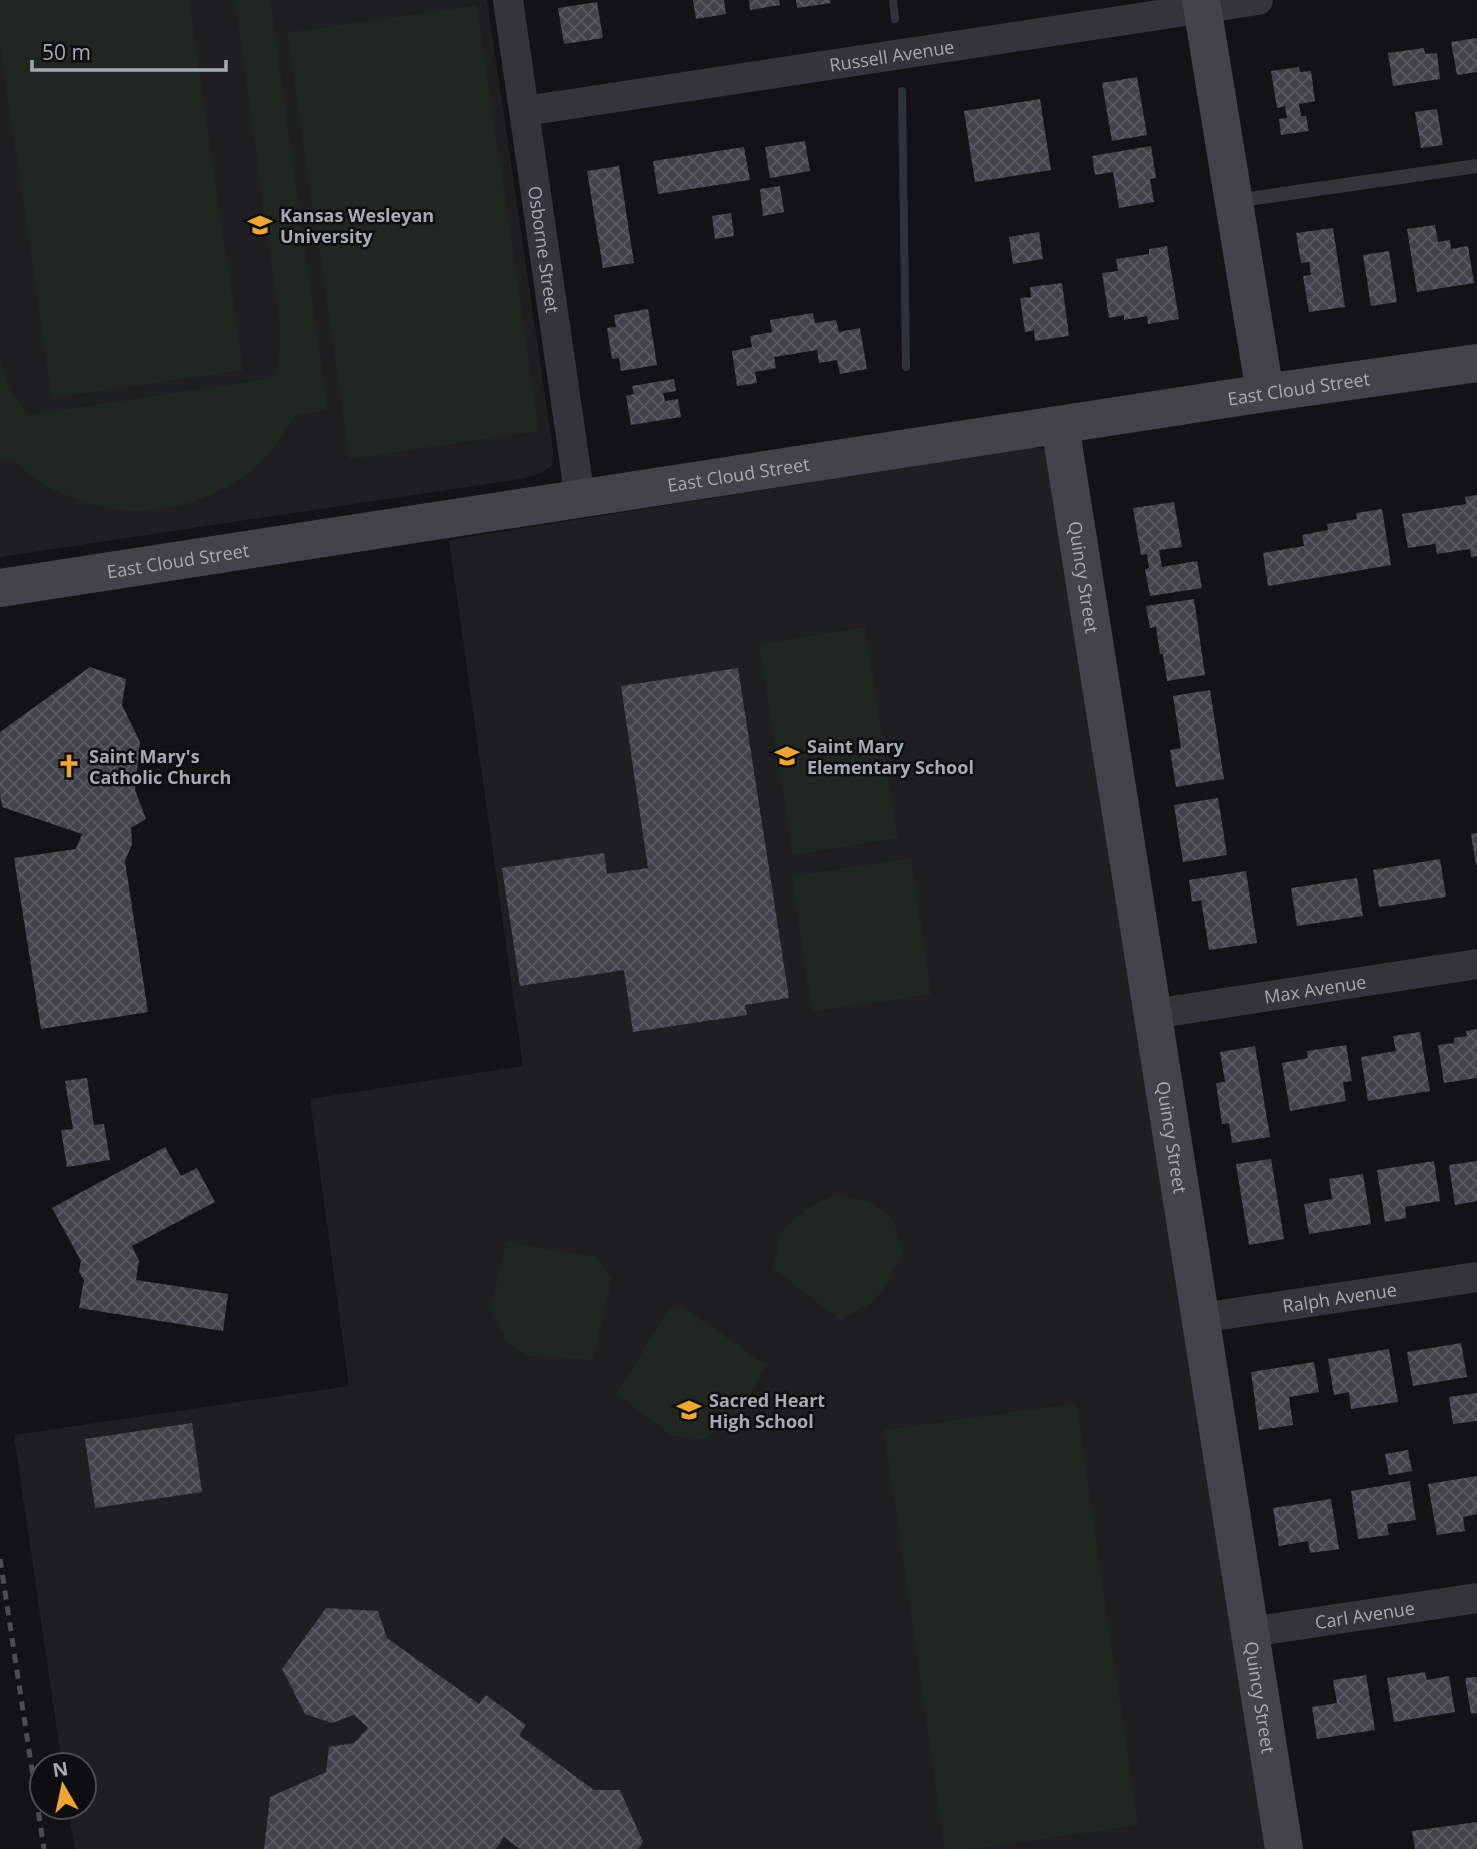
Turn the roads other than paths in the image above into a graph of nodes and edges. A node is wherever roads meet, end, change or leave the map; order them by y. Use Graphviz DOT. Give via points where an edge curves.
graph roads {
  1 [pos="508,0"];
  2 [pos="1258,0"];
  3 [pos="1201,4"];
  4 [pos="525,111"];
  5 [pos="1477,166"];
  6 [pos="1234,201"];
  7 [pos="1477,363"];
  8 [pos="1265,393"];
  9 [pos="1060,425"];
  10 [pos="580,499"];
  11 [pos="0,588"];
  12 [pos="1477,964"];
  13 [pos="1153,1014"];
  14 [pos="1477,1277"];
  15 [pos="1201,1318"];
  16 [pos="1477,1598"];
  17 [pos="1250,1632"];
  18 [pos="1284,1849"];
  1 -- 4 [label="street, Osborne Street"];
  2 -- 3 [label="street, Russell Avenue"];
  3 -- 4 [label="street, Russell Avenue"];
  3 -- 6 [label="street"];
  4 -- 10 [label="street, Osborne Street"];
  5 -- 6 [label="lane"];
  6 -- 8 [label="street"];
  7 -- 8 [label="street, East Cloud Street"];
  8 -- 9 [label="street, East Cloud Street"];
  9 -- 10 [label="street, East Cloud Street"];
  9 -- 13 [label="street, Quincy Street"];
  10 -- 11 [label="street, East Cloud Street"];
  12 -- 13 [label="street, Max Avenue"];
  13 -- 15 [label="street, Quincy Street"];
  14 -- 15 [label="street, Ralph Avenue"];
  15 -- 17 [label="street, Quincy Street"];
  16 -- 17 [label="street, Carl Avenue"];
  17 -- 18 [label="street, Quincy Street"];
}
